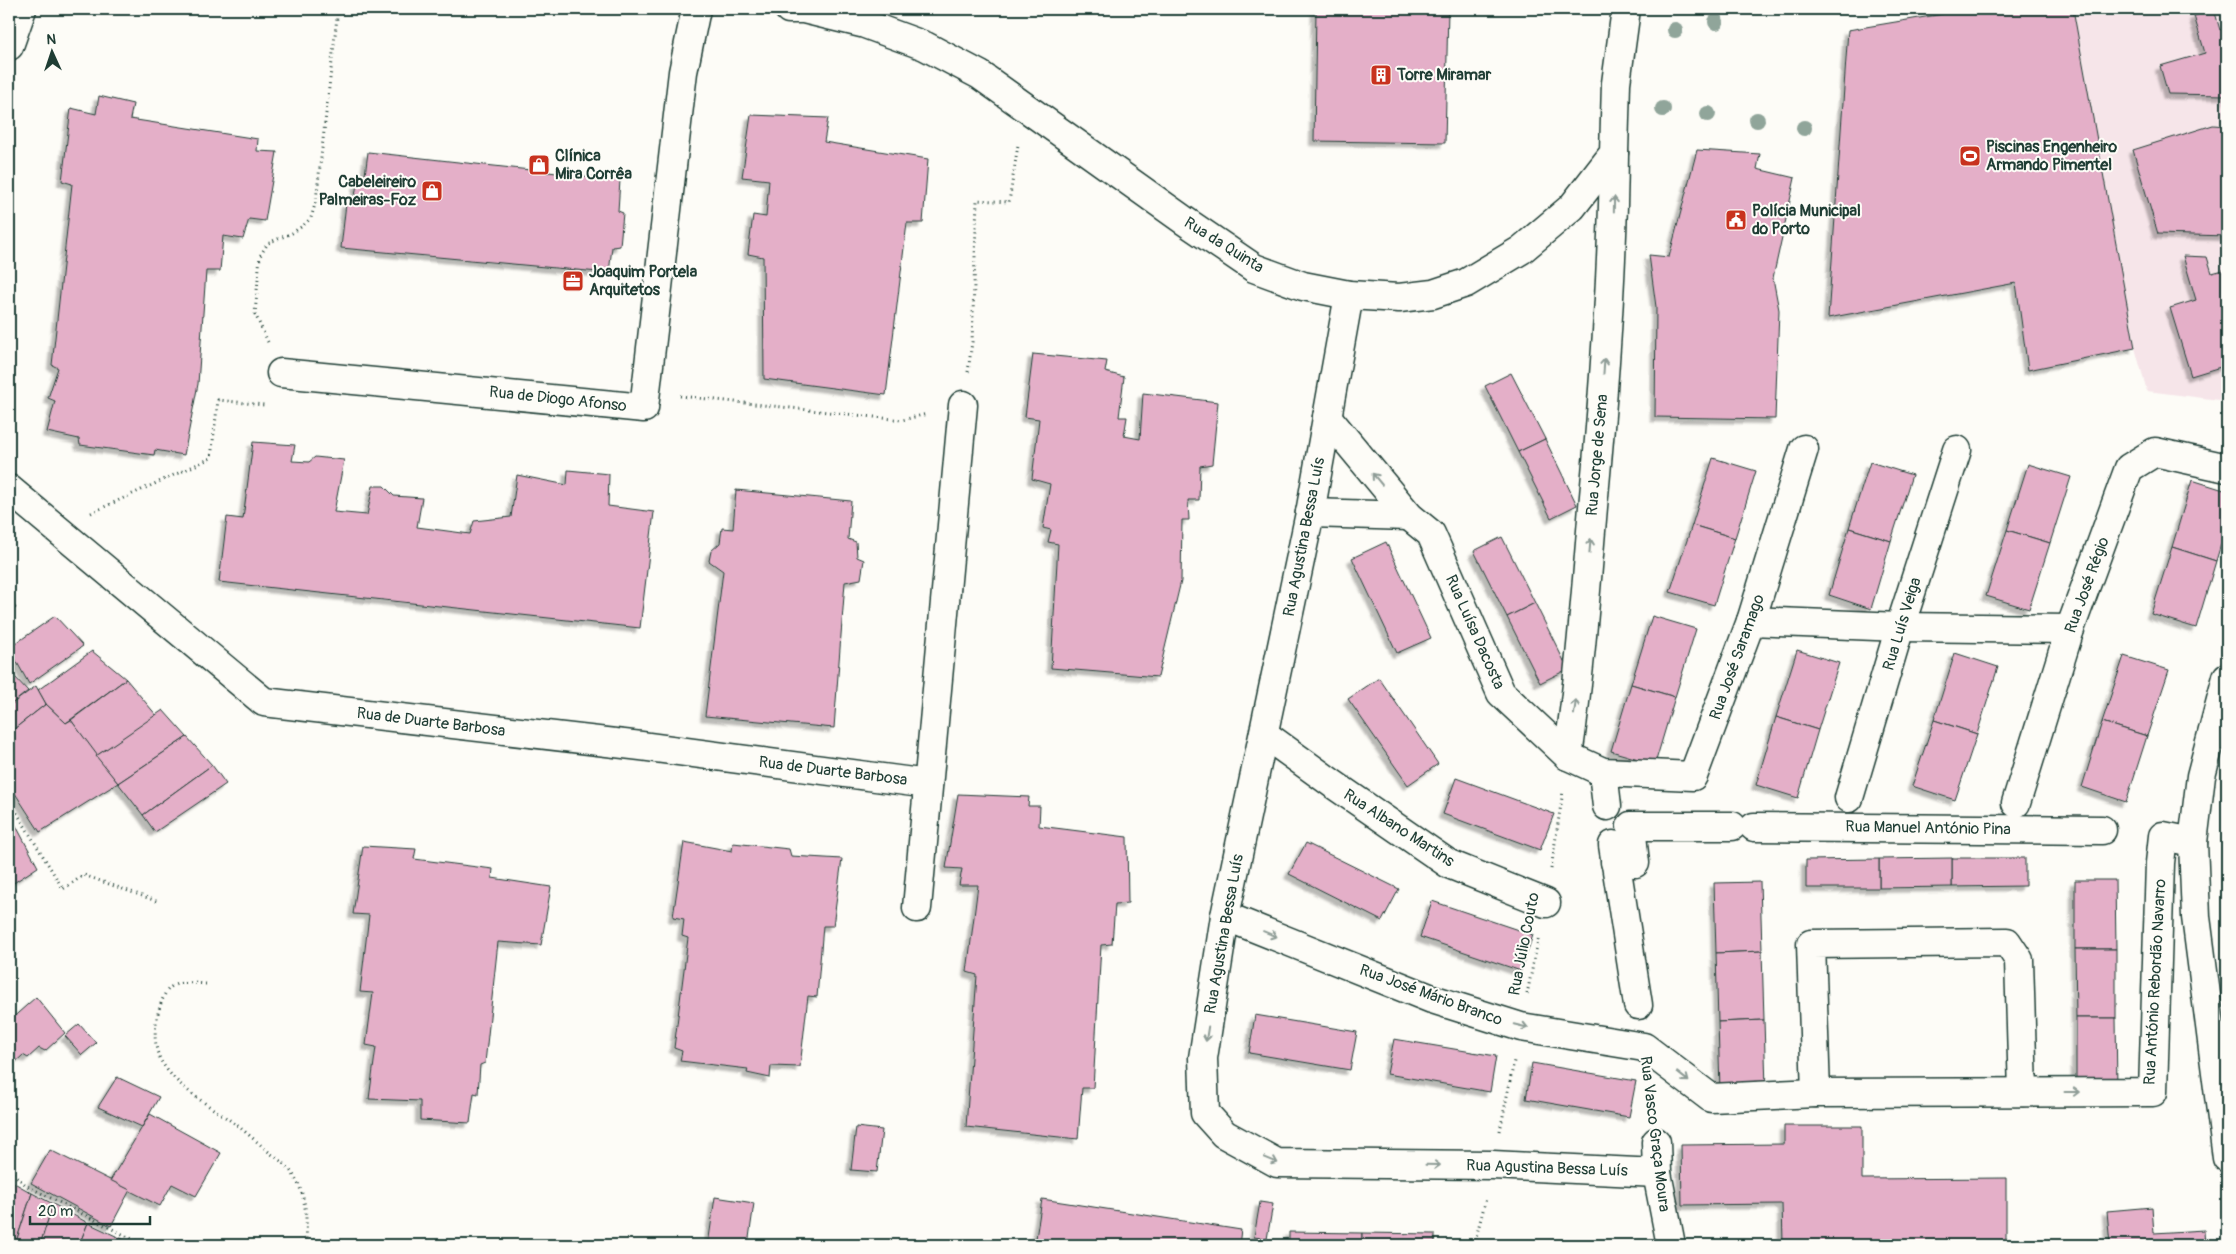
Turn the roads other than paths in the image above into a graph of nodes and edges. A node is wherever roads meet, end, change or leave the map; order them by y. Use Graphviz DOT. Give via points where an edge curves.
graph roads {
  1 [pos="22,9"];
  2 [pos="696,9"];
  3 [pos="789,9"];
  4 [pos="1608,9"];
  5 [pos="1626,9"];
  6 [pos="9,46"];
  7 [pos="1620,47"];
  8 [pos="1614,153"];
  9 [pos="1349,295"];
  10 [pos="281,373"];
  11 [pos="964,406"];
  12 [pos="1327,417"];
  13 [pos="1804,449"];
  14 [pos="1957,450"];
  15 [pos="2227,468"];
  16 [pos="9,489"];
  17 [pos="1310,513"];
  18 [pos="1408,516"];
  19 [pos="1751,621"];
  20 [pos="1900,627"];
  21 [pos="2070,629"];
  22 [pos="2227,677"];
  23 [pos="1264,734"];
  24 [pos="1568,756"];
  25 [pos="1603,772"];
  26 [pos="928,784"];
  27 [pos="1850,798"];
  28 [pos="2016,804"];
  29 [pos="1607,806"];
  30 [pos="2102,830"];
  31 [pos="2193,842"];
  32 [pos="1546,903"];
  33 [pos="917,908"];
  34 [pos="1225,916"];
  35 [pos="1643,1035"];
  36 [pos="1816,1092"];
  37 [pos="2023,1092"];
  38 [pos="1656,1142"];
  39 [pos="2227,1158"];
  40 [pos="1657,1173"];
  41 [pos="1671,1245"];
  1 -- 6 [label="street"];
  2 -- 10 [label="street, Rua de Diogo Afonso" via="683,72 644,408"];
  3 -- 9 [label="street, Rua da Quinta" via="803,9 865,24 924,46 980,75 1254,268 1303,286"];
  4 -- 7 [label="street"];
  5 -- 7 [label="street"];
  7 -- 8 [label="street"];
  8 -- 9 [label="street, Rua da Quinta" via="1572,207 1520,250 1466,283 1433,294 1399,298"];
  24 -- 8 [label="street, Rua Jorge de Sena, one-way" via="1577,693 1600,430 1614,216"];
  9 -- 12 [label="street, Rua Agustina Bessa Luís"];
  11 -- 26 [label="street, Rua de Duarte Barbosa"];
  12 -- 17 [label="street, Rua Agustina Bessa Luís"];
  18 -- 12 [label="street, Rua Luísa Dacosta, one-way"];
  13 -- 19 [label="street, Rua José Saramago"];
  14 -- 20 [label="street, Rua Luís Veiga"];
  15 -- 21 [label="street, Rua José Régio" via="2155,452 2129,468"];
  16 -- 26 [label="street, Rua de Duarte Barbosa" via="264,702 641,746"];
  17 -- 18 [label="street"];
  17 -- 23 [label="street, Rua Agustina Bessa Luís"];
  18 -- 24 [label="street, Rua Luísa Dacosta" via="1431,534 1501,693"];
  19 -- 20 [label="street"];
  19 -- 25 [label="street, Rua José Saramago" via="1693,776"];
  20 -- 21 [label="street"];
  20 -- 27 [label="street, Rua Luís Veiga"];
  21 -- 28 [label="street, Rua José Régio"];
  22 -- 31 [label="street" via="2201,776"];
  23 -- 32 [label="street, Rua Albano Martins" via="1449,864"];
  23 -- 34 [label="street, Rua Agustina Bessa Luís"];
  24 -- 25 [label="street, Rua Luísa Dacosta"];
  25 -- 29 [label="street"];
  26 -- 33 [label="street, Rua de Duarte Barbosa"];
  30 -- 35 [label="street, Rua Manuel António Pina" via="1631,826 1635,863 1614,853"];
  37 -- 31 [label="street, Rua António Rebordão Navarro, one-way" via="2153,1092 2160,863 2155,836"];
  31 -- 39 [label="street" via="2196,917"];
  34 -- 35 [label="street, Rua José Mário Branco, one-way" via="1432,999 1521,1027"];
  34 -- 40 [label="street, Rua Agustina Bessa Luís, one-way" via="1203,1058 1204,1113 1224,1134 1277,1164 1494,1166"];
  35 -- 36 [label="street, Rua António Rebordão Navarro, one-way" via="1710,1098"];
  36 -- 37 [label="street, Rua António Rebordão Navarro"];
  36 -- 37 [label="street" via="1811,944 1997,942 2007,942 2019,960"];
  38 -- 40 [label="street, Rua Vasco Graça Moura"];
  40 -- 41 [label="street, Rua Vasco Graça Moura"];
}
